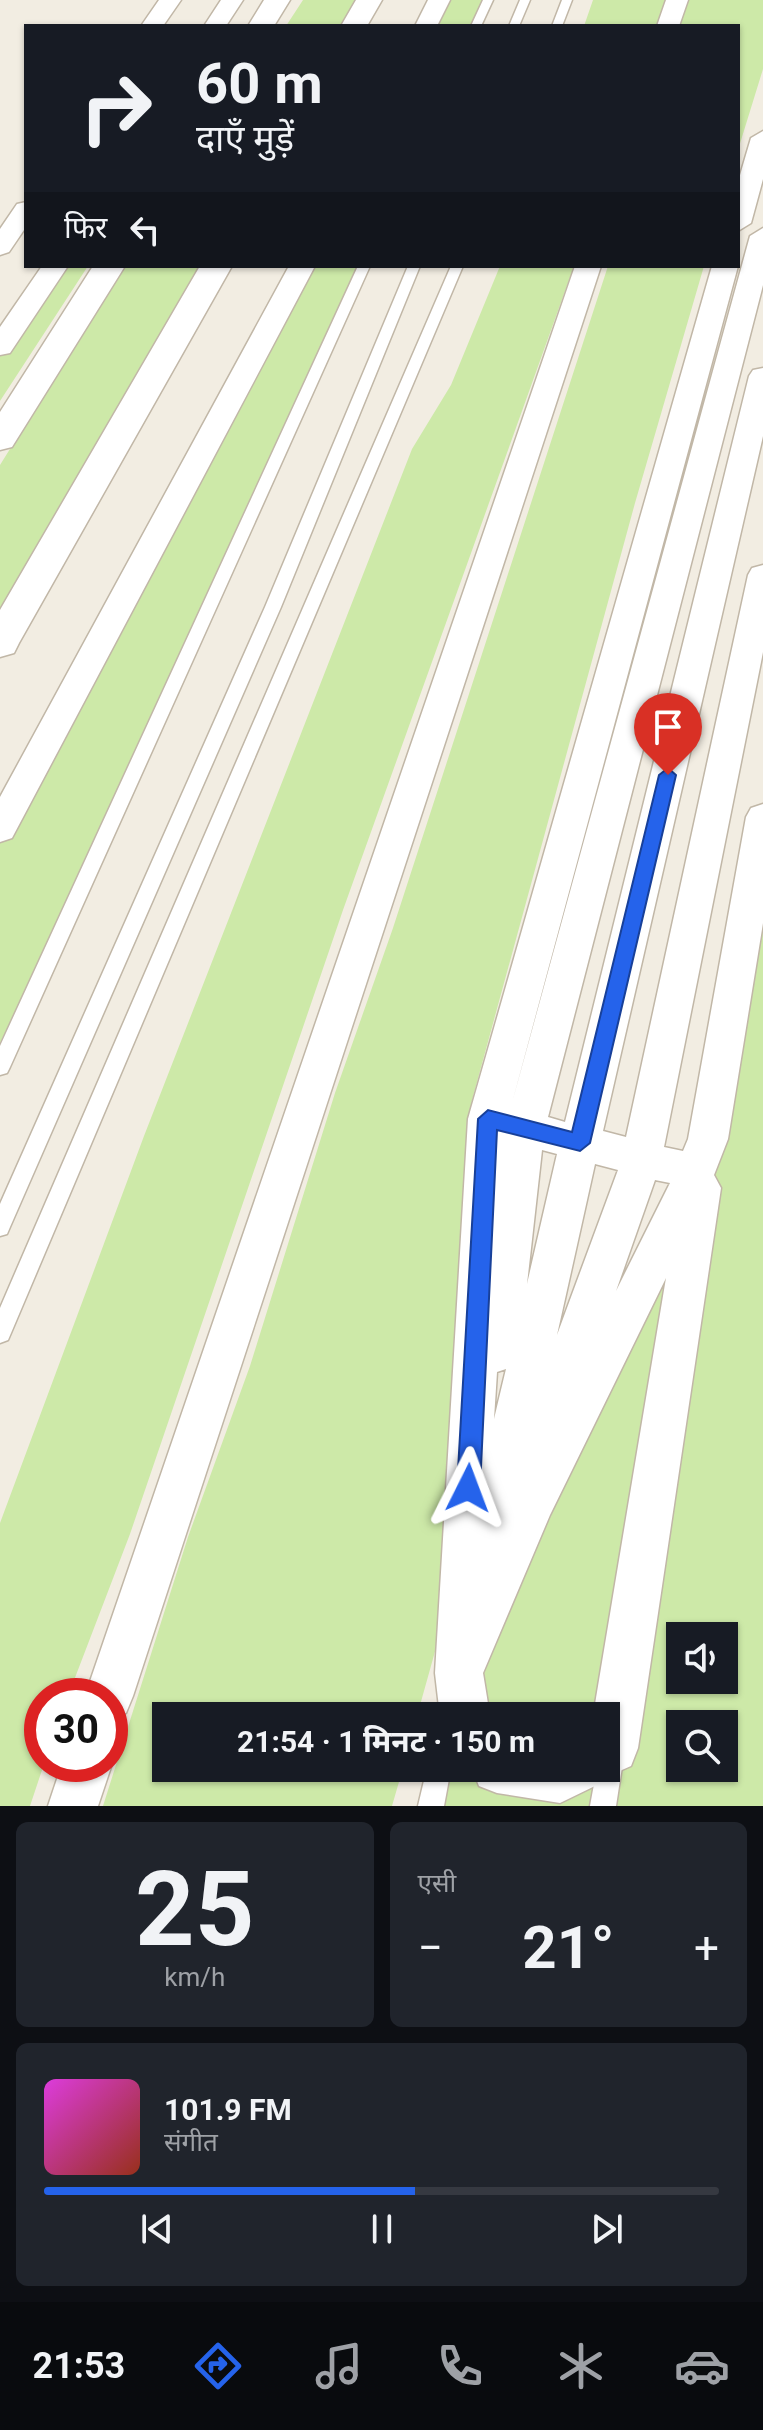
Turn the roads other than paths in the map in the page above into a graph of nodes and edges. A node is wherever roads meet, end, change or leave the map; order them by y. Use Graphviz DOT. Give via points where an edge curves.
graph roads {
  1 [pos="170,0"];
  2 [pos="232,0"];
  3 [pos="277,0"];
  4 [pos="369,0"];
  5 [pos="439,0"];
  6 [pos="488,0"];
  7 [pos="525,0"];
  8 [pos="567,0"];
  9 [pos="677,0"];
  10 [pos="153,24"];
  11 [pos="216,24"];
  12 [pos="262,24"];
  13 [pos="355,24"];
  14 [pos="427,24"];
  15 [pos="477,24"];
  16 [pos="515,24"];
  17 [pos="558,24"];
  18 [pos="669,24"];
  19 [pos="763,138"];
  20 [pos="24,212"];
  21 [pos="740,216"];
  22 [pos="763,236"];
  23 [pos="0,247"];
  24 [pos="54,268"];
  25 [pos="108,268"];
  26 [pos="215,268"];
  27 [pos="301,268"];
  28 [pos="363,268"];
  29 [pos="413,268"];
  30 [pos="456,268"];
  31 [pos="587,268"];
  32 [pos="724,268"];
  33 [pos="0,347"];
  34 [pos="763,376"];
  35 [pos="0,439"];
  36 [pos="763,575"];
  37 [pos="0,643"];
  38 [pos="763,817"];
  39 [pos="0,829"];
  40 [pos="0,1067"];
  41 [pos="506,1124"];
  42 [pos="580,1143"];
  43 [pos="701,1155"];
  44 [pos="642,1158"];
  45 [pos="0,1227"];
  46 [pos="0,1333"];
  47 [pos="115,1678"];
  48 [pos="458,1702"];
  49 [pos="608,1702"];
  50 [pos="81,1782"];
  51 [pos="436,1782"];
  52 [pos="601,1782"];
  53 [pos="73,1806"];
  54 [pos="431,1806"];
  55 [pos="603,1806"];
  1 -- 10 [label="street"];
  2 -- 11 [label="street"];
  3 -- 12 [label="street"];
  4 -- 13 [label="street"];
  5 -- 14 [label="street"];
  6 -- 15 [label="lane"];
  7 -- 16 [label="lane"];
  8 -- 17 [label="lane"];
  9 -- 18 [label="street"];
  19 -- 21 [label="street"];
  20 -- 23 [label="street"];
  22 -- 41 [label="street"];
  24 -- 33 [label="street"];
  25 -- 35 [label="street"];
  26 -- 37 [label="street"];
  27 -- 39 [label="street"];
  28 -- 40 [label="lane"];
  29 -- 45 [label="lane" via="266,621"];
  30 -- 46 [label="lane"];
  31 -- 47 [label="street"];
  32 -- 41 [label="street" via="671,450"];
  34 -- 42 [label="street"];
  36 -- 44 [label="street"];
  38 -- 43 [label="street"];
  41 -- 42 [label="street"];
  41 -- 48 [label="street"];
  42 -- 44 [label="street"];
  42 -- 48 [label="street"];
  43 -- 44 [label="street"];
  43 -- 48 [label="street" via="534,1499"];
  43 -- 49 [label="street"];
  44 -- 48 [label="street"];
  50 -- 53 [label="street"];
  51 -- 54 [label="lane"];
  52 -- 55 [label="lane"];
}
